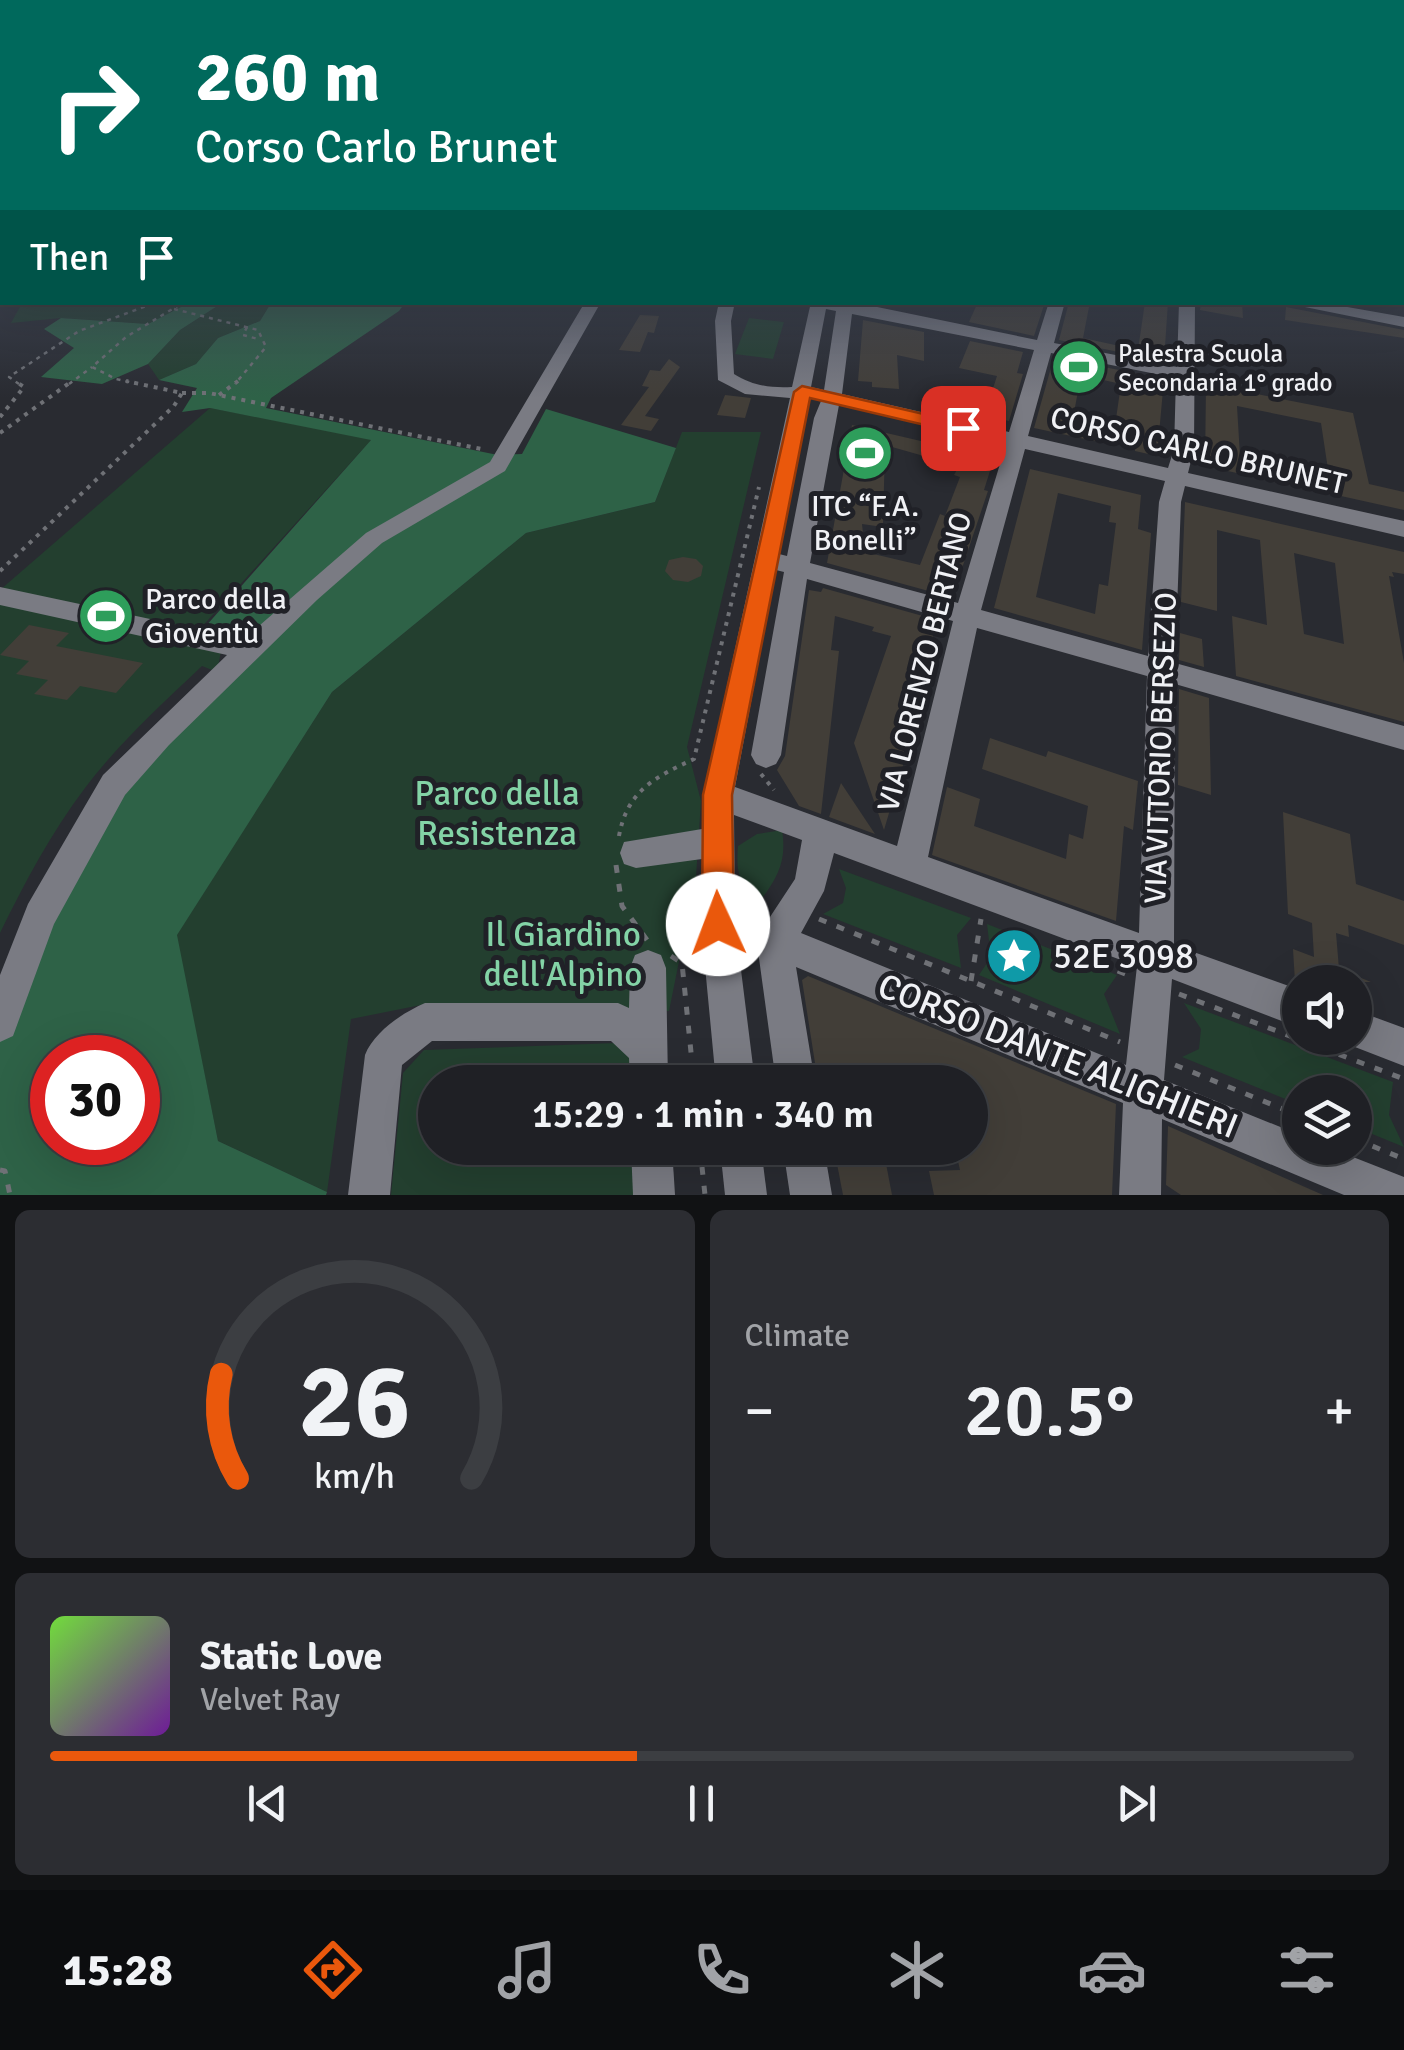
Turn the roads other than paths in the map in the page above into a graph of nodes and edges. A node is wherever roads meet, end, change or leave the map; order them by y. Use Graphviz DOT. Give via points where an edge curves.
graph roads {
  1 [pos="591,305"];
  2 [pos="726,305"];
  3 [pos="819,305"];
  4 [pos="845,305"];
  5 [pos="850,305"];
  6 [pos="1056,305"];
  7 [pos="1188,305"];
  8 [pos="1305,305"];
  9 [pos="1404,322"];
  10 [pos="1046,346"];
  11 [pos="1185,374"];
  12 [pos="802,392"];
  13 [pos="832,398"];
  14 [pos="1016,440"];
  15 [pos="1178,477"];
  16 [pos="1404,528"];
  17 [pos="767,558"];
  18 [pos="798,567"];
  19 [pos="0,596"];
  20 [pos="968,614"];
  21 [pos="250,650"];
  22 [pos="1162,669"];
  23 [pos="1404,738"];
  24 [pos="766,755"];
  25 [pos="718,795"];
  26 [pos="818,832"];
  27 [pos="715,842"];
  28 [pos="636,853"];
  29 [pos="909,866"];
  30 [pos="718,924"];
  31 [pos="786,926"];
  32 [pos="658,957"];
  33 [pos="1154,970"];
  34 [pos="1282,1004"];
  35 [pos="0,1023"];
  36 [pos="1372,1035"];
  37 [pos="1404,1047"];
  38 [pos="648,1065"];
  39 [pos="649,1065"];
  40 [pos="732,1065"];
  41 [pos="793,1065"];
  42 [pos="1145,1072"];
  43 [pos="653,1165"];
  44 [pos="743,1165"];
  45 [pos="807,1165"];
  46 [pos="369,1195"];
  47 [pos="654,1195"];
  48 [pos="746,1195"];
  49 [pos="811,1195"];
  50 [pos="1140,1195"];
  51 [pos="1395,1195"];
  1 -- 21 [label="street" via="508,455 489,474 374,538"];
  2 -- 12 [label="street, CORSO CARLO BRUNET" via="725,376 747,388"];
  3 -- 12 [label="street"];
  4 -- 13 [label="street"];
  5 -- 10 [label="street"];
  6 -- 10 [label="street, VIA LORENZO BERTANO"];
  7 -- 11 [label="street, VIA VITTORIO BERSEZIO"];
  8 -- 9 [label="street"];
  10 -- 11 [label="street"];
  10 -- 14 [label="street, VIA LORENZO BERTANO"];
  11 -- 15 [label="street, VIA VITTORIO BERSEZIO"];
  12 -- 13 [label="street, CORSO CARLO BRUNET"];
  12 -- 17 [label="street"];
  13 -- 14 [label="street, CORSO CARLO BRUNET"];
  13 -- 18 [label="street"];
  14 -- 15 [label="street, CORSO CARLO BRUNET"];
  14 -- 20 [label="street, VIA LORENZO BERTANO"];
  15 -- 16 [label="street, CORSO CARLO BRUNET"];
  15 -- 22 [label="street, VIA VITTORIO BERSEZIO" via="1170,502"];
  17 -- 18 [label="street"];
  17 -- 25 [label="street"];
  18 -- 20 [label="street"];
  18 -- 24 [label="street"];
  19 -- 21 [label="street"];
  20 -- 22 [label="street"];
  20 -- 29 [label="street, VIA LORENZO BERTANO"];
  21 -- 35 [label="street" via="114,785 40,916"];
  22 -- 23 [label="street"];
  22 -- 33 [label="street, VIA VITTORIO BERSEZIO"];
  25 -- 26 [label="street"];
  25 -- 27 [label="street"];
  26 -- 29 [label="street"];
  26 -- 31 [label="street" via="819,857"];
  27 -- 28 [label="street"];
  27 -- 30 [label="street"];
  29 -- 33 [label="street"];
  30 -- 31 [label="street, CORSO DANTE ALIGHIERI"];
  30 -- 40 [label="street"];
  31 -- 41 [label="street"];
  31 -- 42 [label="street, CORSO DANTE ALIGHIERI"];
  32 -- 39 [label="street"];
  33 -- 34 [label="street"];
  33 -- 42 [label="street, VIA VITTORIO BERSEZIO"];
  36 -- 37 [label="street"];
  38 -- 46 [label="street" via="618,1022 424,1022 384,1056"];
  42 -- 50 [label="street, VIA VITTORIO BERSEZIO"];
  42 -- 51 [label="street, CORSO DANTE ALIGHIERI"];
  43 -- 47 [label="street"];
  44 -- 48 [label="street"];
  45 -- 49 [label="street"];
}
